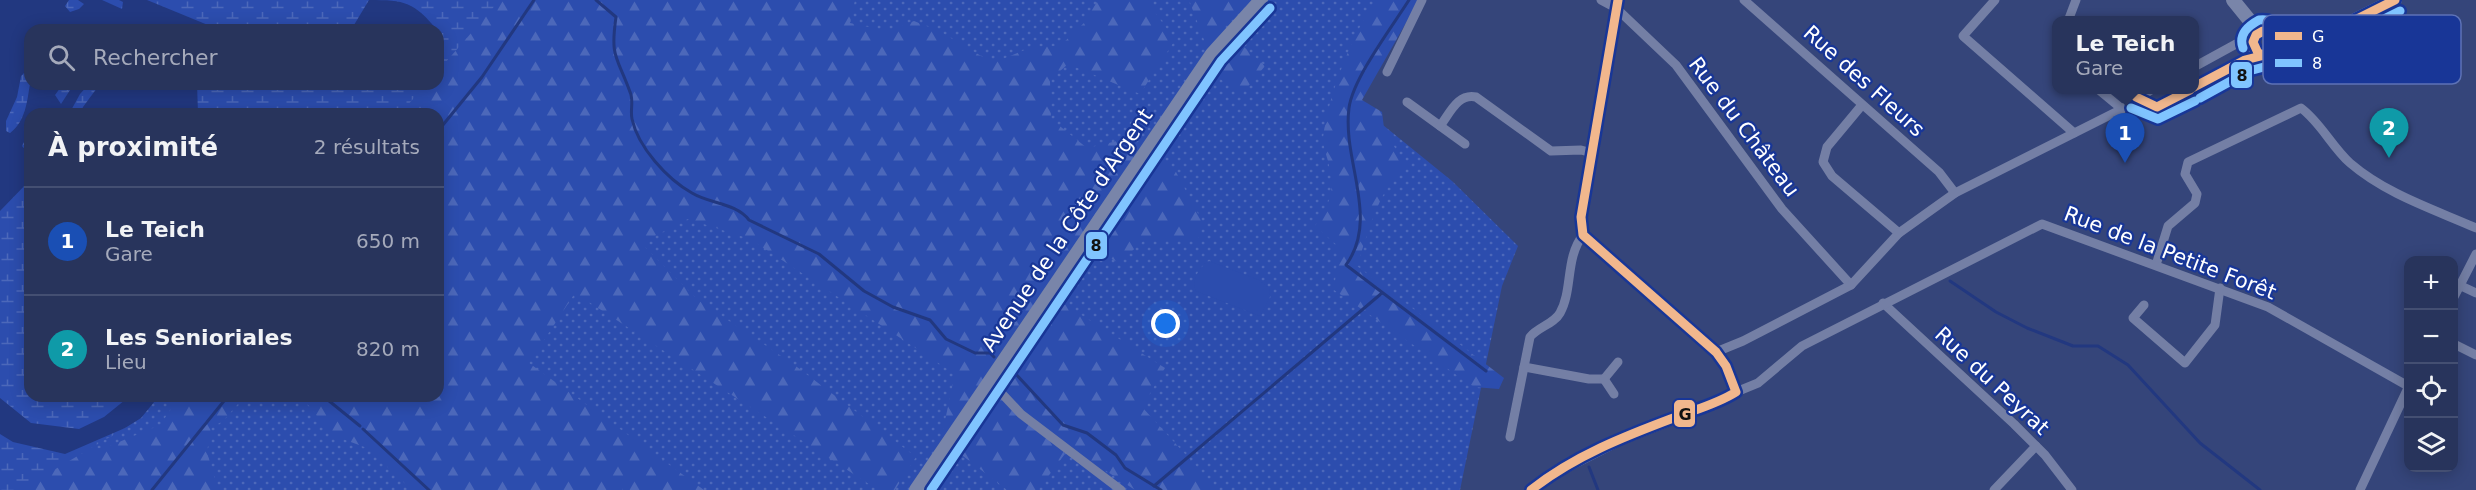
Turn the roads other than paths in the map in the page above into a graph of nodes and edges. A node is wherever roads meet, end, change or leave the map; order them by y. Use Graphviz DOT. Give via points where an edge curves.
graph roads {
  1 [pos="1261,0"];
  2 [pos="1422,0"];
  3 [pos="1601,0"];
  4 [pos="1744,0"];
  5 [pos="1995,0"];
  6 [pos="2076,0"];
  7 [pos="2233,0"];
  8 [pos="2395,0"];
  9 [pos="1617,4"];
  10 [pos="2365,15"];
  11 [pos="2070,16"];
  12 [pos="2263,34"];
  13 [pos="2256,37"];
  14 [pos="2263,54"];
  15 [pos="2263,56"];
  16 [pos="2199,64"];
  17 [pos="1387,72"];
  18 [pos="2199,84"];
  19 [pos="2104,94"];
  20 [pos="2142,94"];
  21 [pos="2182,94"];
  22 [pos="2136,97"];
  23 [pos="1407,102"];
  24 [pos="1862,105"];
  25 [pos="2122,109"];
  26 [pos="1440,126"];
  27 [pos="2074,133"];
  28 [pos="1465,144"];
  29 [pos="1592,153"];
  30 [pos="1955,193"];
  31 [pos="2476,228"];
  32 [pos="1899,233"];
  33 [pos="1583,235"];
  34 [pos="2476,254"];
  35 [pos="2156,265"];
  36 [pos="1851,285"];
  37 [pos="2459,285"];
  38 [pos="2220,288"];
  39 [pos="2476,293"];
  40 [pos="1883,303"];
  41 [pos="2144,305"];
  42 [pos="2458,346"];
  43 [pos="1716,352"];
  44 [pos="2476,355"];
  45 [pos="1618,362"];
  46 [pos="1524,367"];
  47 [pos="1604,379"];
  48 [pos="990,381"];
  49 [pos="2404,384"];
  50 [pos="1736,392"];
  51 [pos="1614,394"];
  52 [pos="2404,398"];
  53 [pos="1510,437"];
  54 [pos="2036,446"];
  55 [pos="916,490"];
  56 [pos="1121,490"];
  57 [pos="1532,490"];
  58 [pos="1994,490"];
  59 [pos="2072,490"];
  60 [pos="2360,490"];
  1 -- 48 [label="main road, Avenue de la Côte d'Argent" via="1212,54"];
  2 -- 17 [label="street"];
  3 -- 9 [label="street, Rue du Château"];
  4 -- 24 [label="street, Rue des Fleurs"];
  5 -- 27 [label="street" via="1963,36"];
  6 -- 11 [label="street"];
  7 -- 13 [label="main road"];
  8 -- 10 [label="main road"];
  9 -- 29 [label="street"];
  9 -- 36 [label="street, Rue du Château" via="1676,65 1782,209"];
  12 -- 13 [label="main road"];
  13 -- 14 [label="main road" via="2255,50"];
  13 -- 16 [label="street"];
  15 -- 18 [label="street"];
  19 -- 25 [label="street"];
  20 -- 22 [label="street"];
  21 -- 22 [label="street" via="2157,107"];
  22 -- 25 [label="street"];
  23 -- 26 [label="street"];
  24 -- 30 [label="street, Rue des Fleurs" via="1939,172"];
  24 -- 32 [label="street" via="1827,147 1823,162 1832,176"];
  25 -- 27 [label="street"];
  26 -- 28 [label="street"];
  26 -- 29 [label="street" via="1459,100 1470,96 1551,151"];
  27 -- 30 [label="street"];
  29 -- 33 [label="street" via="1581,217"];
  30 -- 32 [label="street"];
  31 -- 35 [label="street" via="2376,183 2348,161 2301,108 2188,162 2185,174 2197,194 2195,203 2168,226"];
  32 -- 36 [label="street"];
  33 -- 43 [label="street"];
  33 -- 46 [label="street" via="1572,257 1561,311 1530,338"];
  34 -- 37 [label="street"];
  35 -- 38 [label="street, Rue de la Petite Forêt"];
  35 -- 40 [label="street, Rue de la Petite Forêt" via="2042,224"];
  36 -- 43 [label="street"];
  37 -- 39 [label="street"];
  38 -- 41 [label="street" via="2215,325 2185,363 2133,318"];
  38 -- 49 [label="street, Rue de la Petite Forêt" via="2268,307"];
  40 -- 50 [label="street, Rue de la Petite Forêt" via="1802,346 1758,384"];
  40 -- 54 [label="street, Rue du Peyrat"];
  42 -- 44 [label="street"];
  43 -- 50 [label="street"];
  45 -- 47 [label="street"];
  46 -- 47 [label="street"];
  46 -- 53 [label="street"];
  47 -- 51 [label="street"];
  48 -- 55 [label="main road, Avenue de la Côte d'Argent"];
  48 -- 56 [label="street" via="1022,414"];
  50 -- 57 [label="street, Rue de la Petite Forêt" via="1720,402 1622,440 1551,476"];
  52 -- 60 [label="street"];
  54 -- 58 [label="street"];
  54 -- 59 [label="street, Rue du Peyrat"];
}
